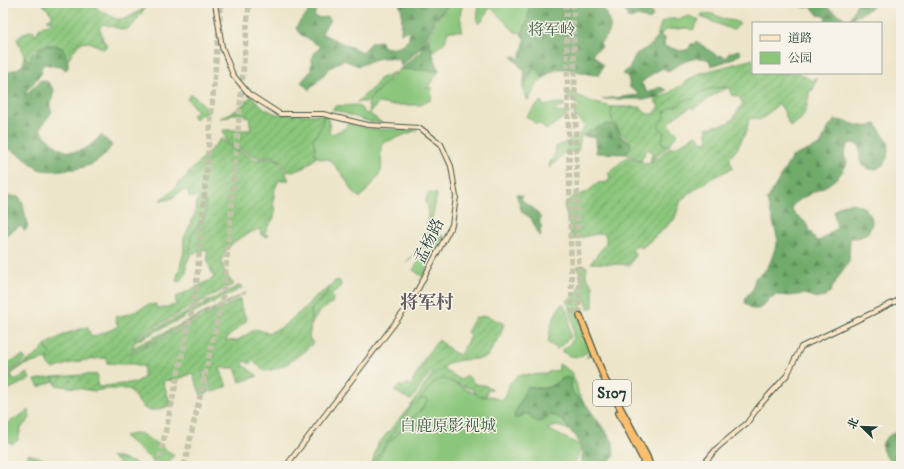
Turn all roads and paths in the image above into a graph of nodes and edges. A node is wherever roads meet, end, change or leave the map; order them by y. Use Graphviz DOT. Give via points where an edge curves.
graph roads {
  1 [pos="215,3"];
  2 [pos="901,299"];
  3 [pos="286,466"];
  4 [pos="644,466"];
  5 [pos="650,466"];
  6 [pos="702,466"];
  1 -- 3 [label="main road, 孟杨路" via="222,47 233,75 249,94 280,114 323,114 368,125 420,128 441,144 451,166 454,182 456,197 452,225 411,302"];
  2 -- 6 [label="main road" via="801,347 787,375 747,422 717,448"];
  4 -- 5 [label="highway, S107" via="603,381 579,317 605,380"];
}
